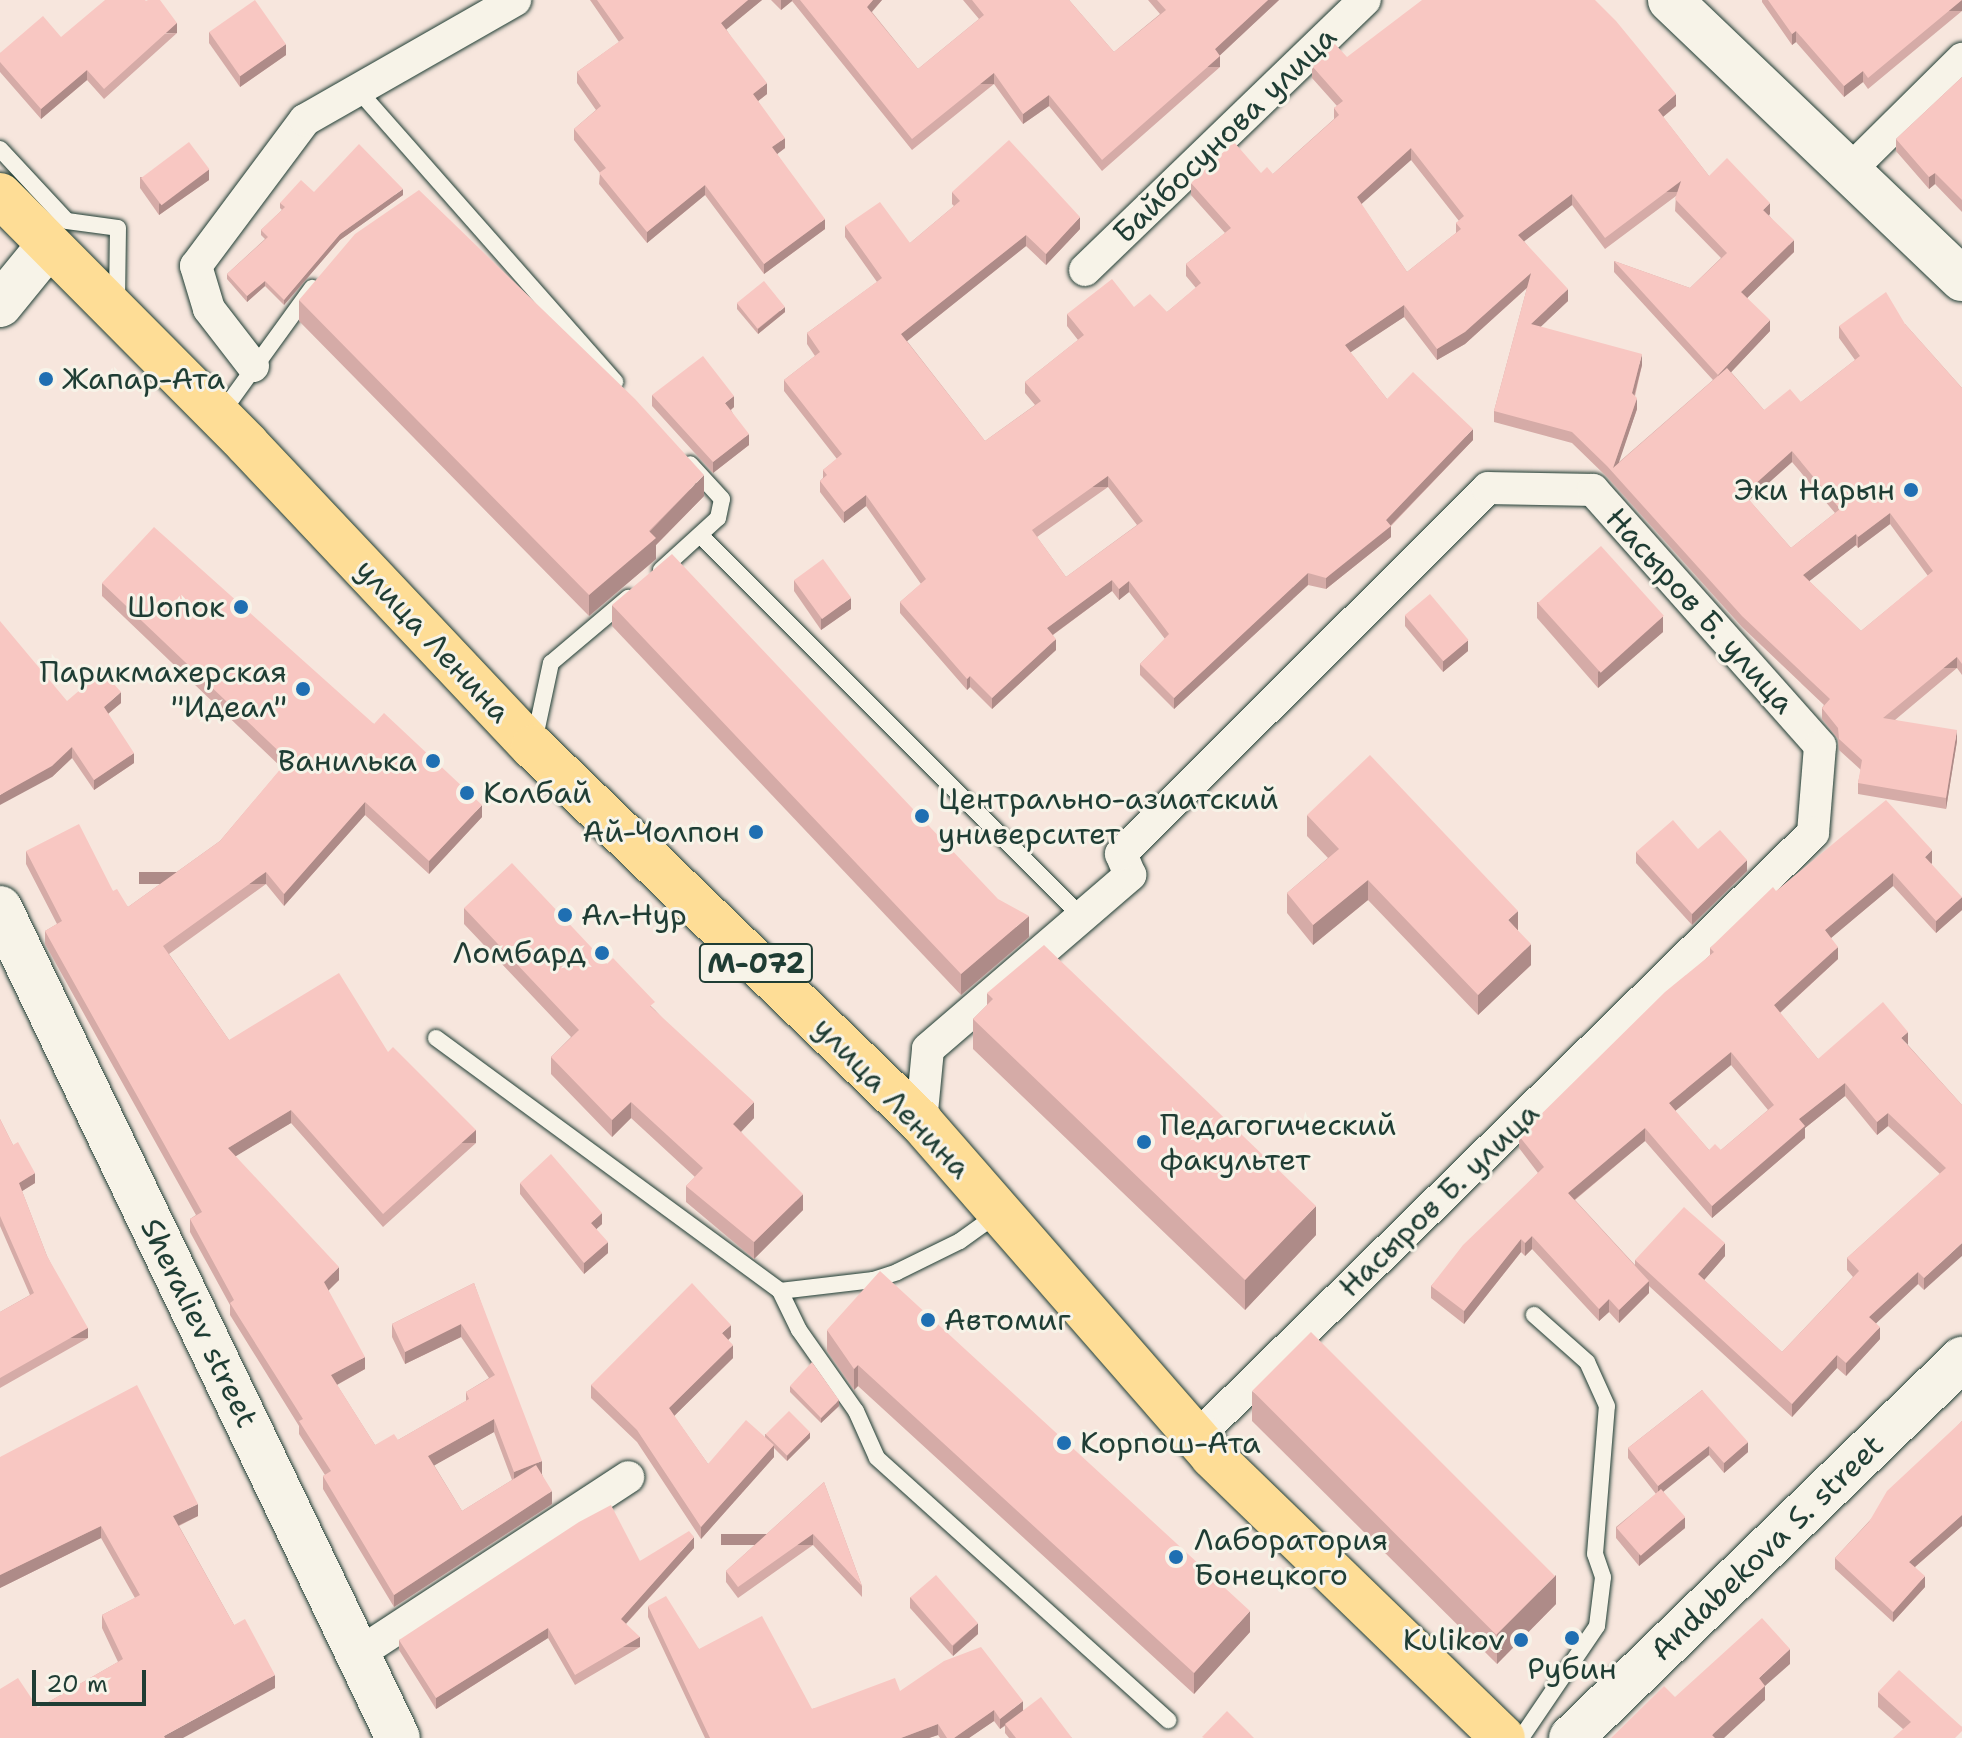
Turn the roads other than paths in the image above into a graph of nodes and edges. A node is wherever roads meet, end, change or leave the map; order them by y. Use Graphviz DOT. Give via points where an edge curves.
graph roads {
  1 [pos="515,0"];
  2 [pos="1365,0"];
  3 [pos="1670,0"];
  4 [pos="1962,59"];
  5 [pos="358,90"];
  6 [pos="0,149"];
  7 [pos="1848,172"];
  8 [pos="0,195"];
  9 [pos="49,245"];
  10 [pos="328,270"];
  11 [pos="1085,270"];
  12 [pos="1962,279"];
  13 [pos="0,305"];
  14 [pos="116,312"];
  15 [pos="253,366"];
  16 [pos="627,394"];
  17 [pos="219,416"];
  18 [pos="680,452"];
  19 [pos="701,536"];
  20 [pos="533,747"];
  21 [pos="0,908"];
  22 [pos="1084,919"];
  23 [pos="436,1038"];
  24 [pos="921,1122"];
  25 [pos="1000,1212"];
  26 [pos="780,1291"];
  27 [pos="1534,1315"];
  28 [pos="1962,1359"];
  29 [pos="1212,1456"];
  30 [pos="628,1477"];
  31 [pos="358,1654"];
  32 [pos="1168,1720"];
  33 [pos="398,1738"];
  34 [pos="1503,1738"];
  35 [pos="1521,1738"];
  36 [pos="1571,1738"];
  1 -- 5 [label="street"];
  2 -- 11 [label="street, Байбосунова улица"];
  3 -- 7 [label="street"];
  4 -- 7 [label="street"];
  5 -- 15 [label="street" via="305,120 196,266 209,309"];
  5 -- 16 [label="lane" via="431,188"];
  6 -- 14 [label="lane" via="67,221 118,228"];
  7 -- 12 [label="street"];
  8 -- 9 [label="main road, улица Ленина / М-072"];
  9 -- 13 [label="street"];
  9 -- 14 [label="main road, улица Ленина / М-072"];
  10 -- 15 [label="lane"];
  14 -- 17 [label="main road, улица Ленина / М-072"];
  15 -- 17 [label="lane"];
  17 -- 20 [label="main road, улица Ленина / М-072"];
  18 -- 19 [label="lane" via="722,499 718,518"];
  19 -- 20 [label="lane" via="551,663"];
  19 -- 22 [label="lane"];
  20 -- 24 [label="main road, улица Ленина / М-072"];
  21 -- 31 [label="street, Sheraliev street"];
  22 -- 24 [label="street, Насыров Б. улица" via="928,1049"];
  22 -- 29 [label="street, Насыров Б. улица" via="1130,875 1121,854 1488,488 1593,490 1820,746 1813,833 1204,1430"];
  23 -- 26 [label="lane"];
  24 -- 25 [label="main road, улица Ленина / М-072"];
  25 -- 26 [label="lane" via="960,1241 897,1272 873,1280"];
  25 -- 29 [label="main road, улица Ленина / М-072"];
  26 -- 32 [label="lane" via="799,1330 856,1411 877,1458"];
  27 -- 35 [label="lane" via="1587,1362 1607,1406 1595,1554 1603,1577 1597,1626"];
  28 -- 36 [label="street, Andabekova S. street"];
  29 -- 34 [label="main road, улица Ленина / М-072"];
  30 -- 31 [label="street"];
  31 -- 33 [label="street, Sheraliev street"];
}
